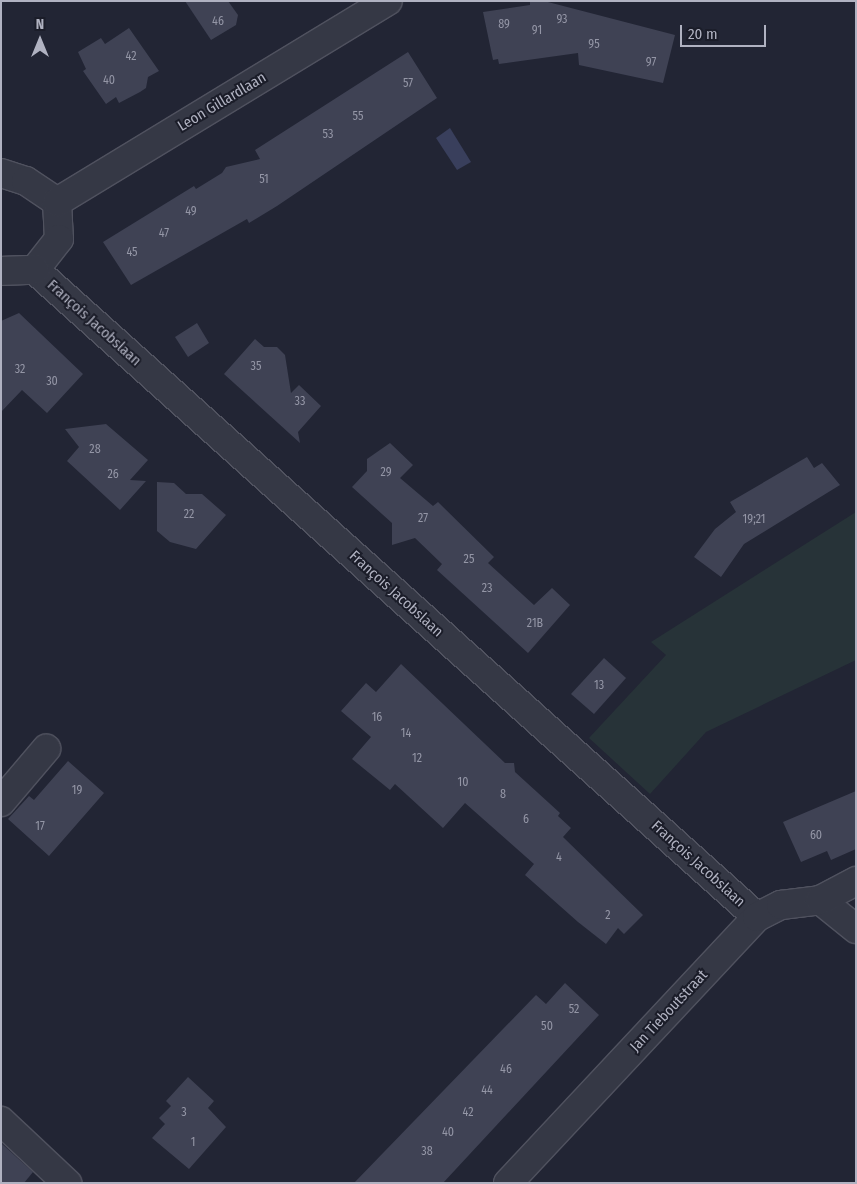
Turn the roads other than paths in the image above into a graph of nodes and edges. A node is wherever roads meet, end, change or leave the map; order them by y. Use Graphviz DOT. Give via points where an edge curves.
graph roads {
  1 [pos="388,1"];
  2 [pos="1,173"];
  3 [pos="57,202"];
  4 [pos="35,270"];
  5 [pos="1,271"];
  6 [pos="46,749"];
  7 [pos="1,802"];
  8 [pos="856,880"];
  9 [pos="820,900"];
  10 [pos="757,917"];
  11 [pos="856,929"];
  12 [pos="1,1122"];
  13 [pos="67,1183"];
  14 [pos="508,1183"];
  1 -- 3 [label="street, Leon Gillardlaan"];
  2 -- 3 [label="street" via="26,181"];
  3 -- 4 [label="street" via="59,239"];
  4 -- 5 [label="street"];
  4 -- 10 [label="street, François Jacobslaan"];
  6 -- 7 [label="street"];
  8 -- 9 [label="street, Jan Tieboutstraat"];
  9 -- 10 [label="street, Jan Tieboutstraat" via="781,905"];
  9 -- 11 [label="street"];
  10 -- 14 [label="street, Jan Tieboutstraat"];
  12 -- 13 [label="street"];
}
